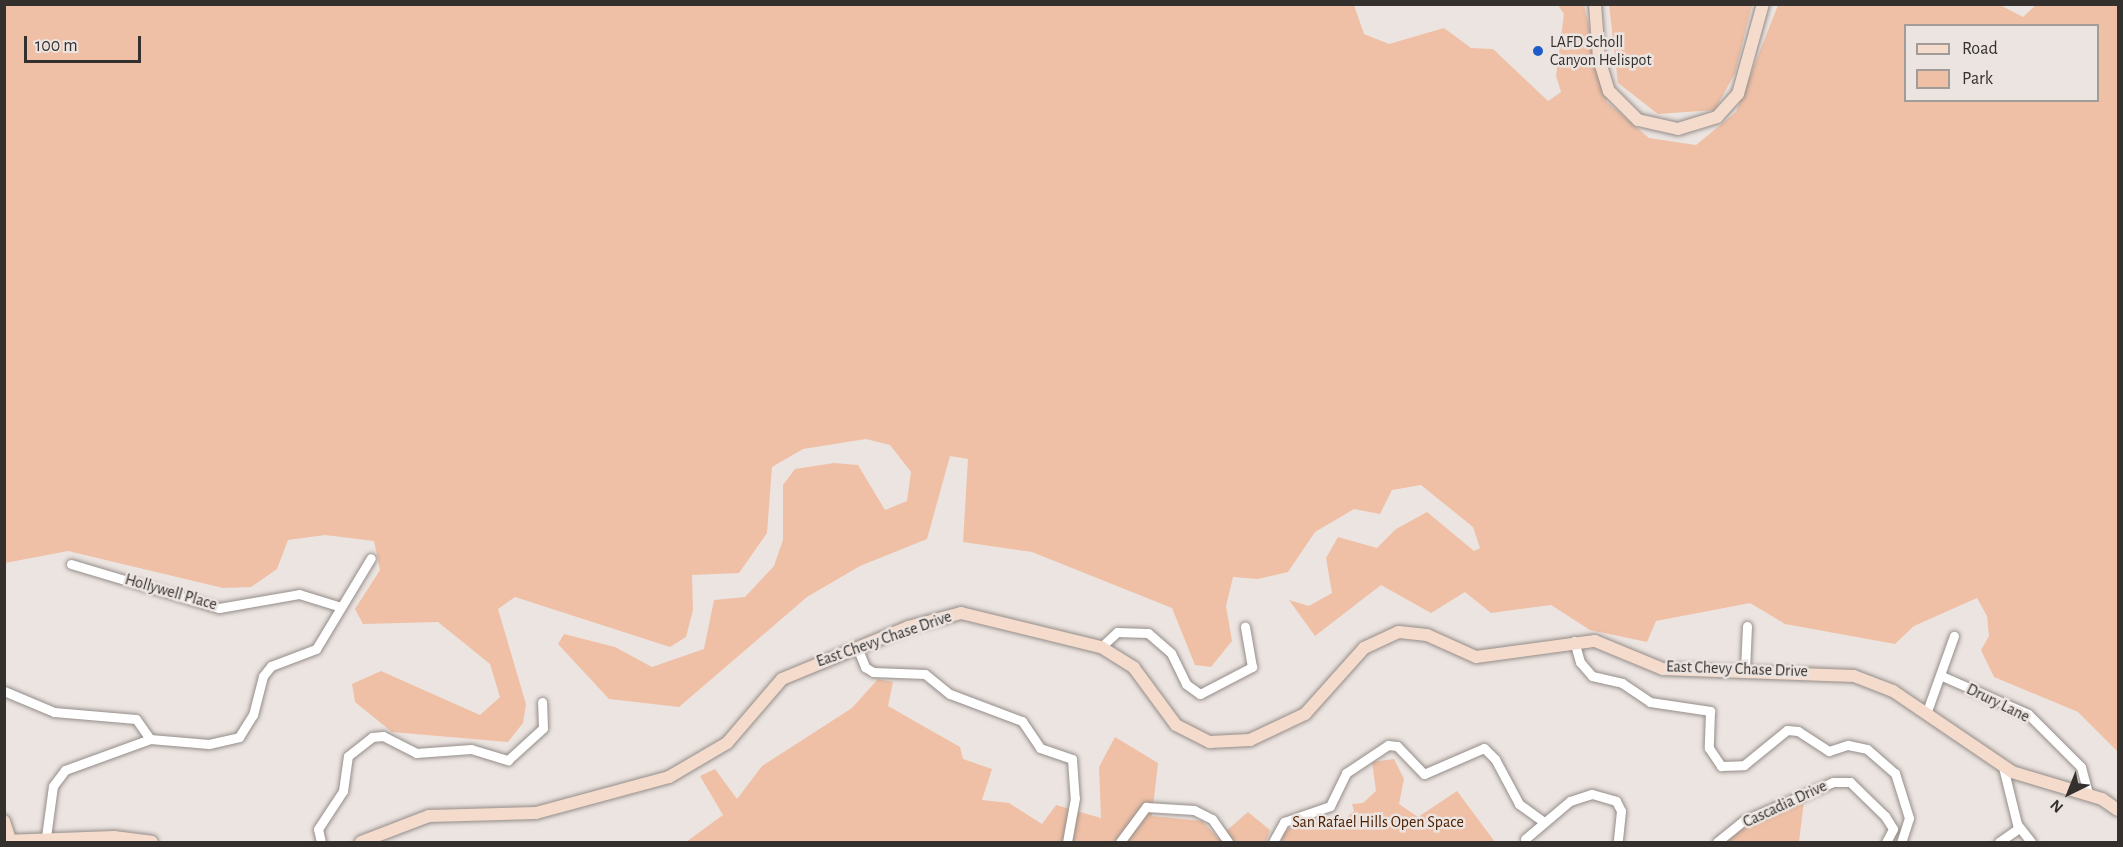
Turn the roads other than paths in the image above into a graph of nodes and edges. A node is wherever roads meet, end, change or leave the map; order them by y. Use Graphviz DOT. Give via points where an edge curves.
graph roads {
  1 [pos="1595,4"];
  2 [pos="1763,4"];
  3 [pos="370,558"];
  4 [pos="71,564"];
  5 [pos="340,607"];
  6 [pos="1747,626"];
  7 [pos="1245,627"];
  8 [pos="1954,636"];
  9 [pos="1574,641"];
  10 [pos="857,647"];
  11 [pos="1101,647"];
  12 [pos="1745,670"];
  13 [pos="1942,676"];
  14 [pos="4,691"];
  15 [pos="542,702"];
  16 [pos="1926,714"];
  17 [pos="150,739"];
  18 [pos="2003,767"];
  19 [pos="2088,794"];
  20 [pos="2118,810"];
  21 [pos="4,821"];
  22 [pos="1544,822"];
  23 [pos="2019,828"];
  24 [pos="46,837"];
  25 [pos="1525,839"];
  26 [pos="7,840"];
  27 [pos="152,843"];
  28 [pos="321,843"];
  29 [pos="361,843"];
  30 [pos="1067,843"];
  31 [pos="1120,843"];
  32 [pos="1228,843"];
  33 [pos="1273,843"];
  34 [pos="1618,843"];
  35 [pos="1717,843"];
  36 [pos="1886,843"];
  37 [pos="1901,843"];
  38 [pos="1999,843"];
  39 [pos="2031,843"];
  1 -- 2 [label="main road" via="1599,59 1609,91 1638,120 1678,129 1717,117 1738,94"];
  3 -- 5 [label="street"];
  4 -- 5 [label="street, Hollywell Place" via="219,608 299,594"];
  5 -- 17 [label="street" via="316,649 271,666 263,676 253,714 240,737 209,744"];
  6 -- 12 [label="street"];
  7 -- 11 [label="street" via="1252,667 1200,694 1186,684 1171,653 1148,633 1117,632"];
  8 -- 13 [label="street"];
  9 -- 11 [label="main road, East Chevy Chase Drive" via="1476,657 1427,635 1399,632 1364,648 1305,714 1232,743 1210,742 1176,725 1134,668"];
  9 -- 12 [label="main road, East Chevy Chase Drive" via="1594,641 1663,669"];
  9 -- 37 [label="street" via="1580,662 1592,676 1622,683 1650,702 1710,711 1709,748 1721,766 1743,765 1787,730 1798,730 1829,751 1848,745 1867,749 1895,773 1909,818"];
  10 -- 11 [label="main road, East Chevy Chase Drive" via="961,613"];
  10 -- 29 [label="main road, East Chevy Chase Drive" via="782,679 727,743 669,777 536,813 429,816"];
  10 -- 30 [label="street" via="865,667 873,672 925,674 950,694 1022,721 1040,748 1071,759 1075,798"];
  12 -- 16 [label="main road, East Chevy Chase Drive" via="1854,676 1893,691"];
  13 -- 16 [label="street"];
  13 -- 19 [label="street, Drury Lane" via="2028,714 2081,767"];
  14 -- 17 [label="street" via="54,711 136,719"];
  15 -- 28 [label="street" via="543,728 508,760 471,749 416,753 383,736 372,737 348,756 343,791 318,829"];
  16 -- 18 [label="main road, East Chevy Chase Drive"];
  17 -- 24 [label="street" via="64,770 53,786"];
  18 -- 19 [label="main road, East Chevy Chase Drive"];
  18 -- 23 [label="street"];
  19 -- 20 [label="main road, East Chevy Chase Drive"];
  21 -- 26 [label="main road"];
  22 -- 25 [label="street"];
  22 -- 33 [label="street" via="1519,804 1484,748 1424,774 1397,746 1388,745 1346,773 1330,806 1284,822"];
  22 -- 34 [label="street" via="1570,801 1609,795 1621,812"];
  23 -- 38 [label="street"];
  23 -- 39 [label="street"];
  24 -- 26 [label="main road"];
  24 -- 27 [label="main road"];
  31 -- 32 [label="street" via="1146,807 1194,810 1212,819"];
  35 -- 36 [label="street, Cascadia Drive" via="1743,821 1833,782 1850,782 1893,829"];
}
